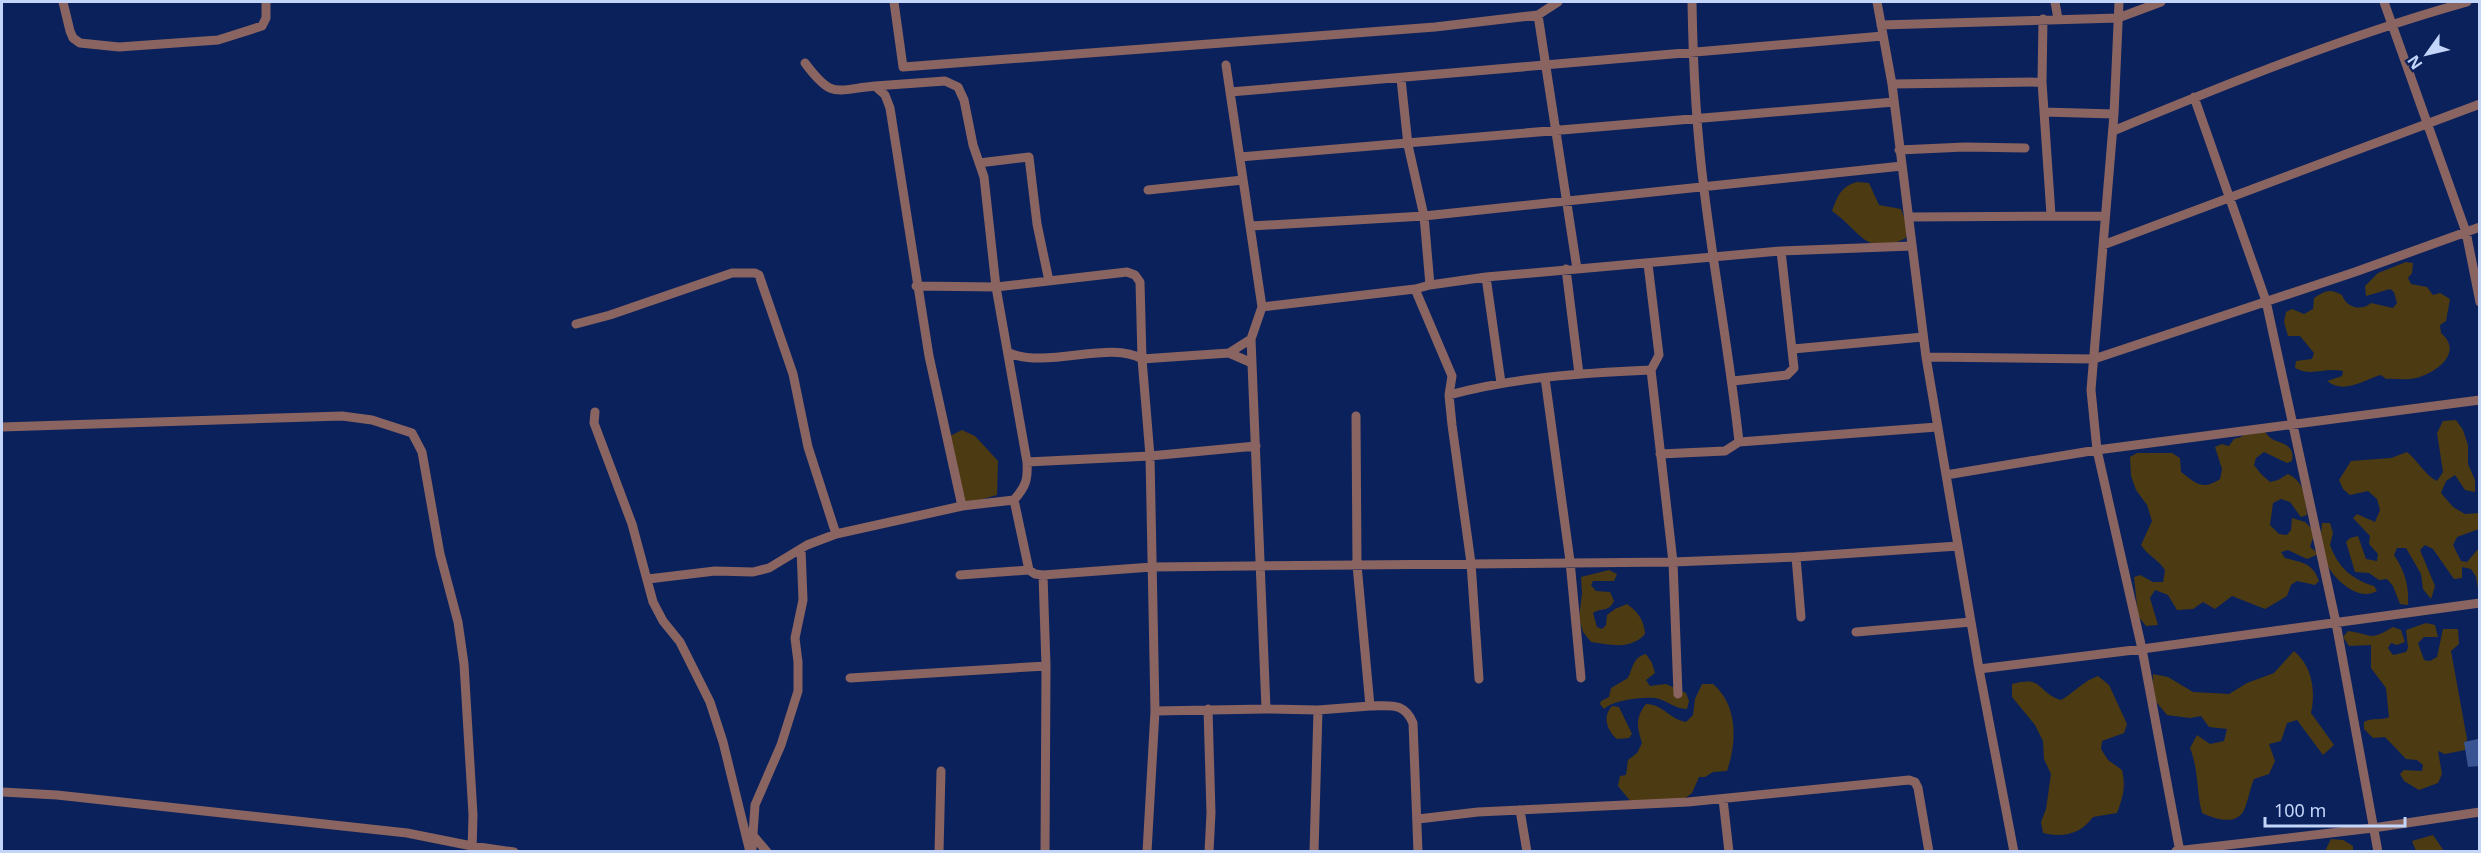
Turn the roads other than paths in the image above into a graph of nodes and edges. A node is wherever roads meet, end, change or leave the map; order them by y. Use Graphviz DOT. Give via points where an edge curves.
graph roads {
  1 [pos="63,2"];
  2 [pos="266,2"];
  3 [pos="894,2"];
  4 [pos="1558,2"];
  5 [pos="1692,2"];
  6 [pos="1877,2"];
  7 [pos="2055,2"];
  8 [pos="2120,2"];
  9 [pos="2161,2"];
  10 [pos="2384,2"];
  11 [pos="2467,2"];
  12 [pos="1538,15"];
  13 [pos="2118,18"];
  14 [pos="2043,19"];
  15 [pos="2058,19"];
  16 [pos="2391,23"];
  17 [pos="1881,25"];
  18 [pos="1883,36"];
  19 [pos="1693,52"];
  20 [pos="806,63"];
  21 [pos="1226,65"];
  22 [pos="1545,65"];
  23 [pos="903,67"];
  24 [pos="1401,79"];
  25 [pos="2042,82"];
  26 [pos="904,84"];
  27 [pos="1892,84"];
  28 [pos="875,86"];
  29 [pos="1230,92"];
  30 [pos="2194,97"];
  31 [pos="1894,102"];
  32 [pos="2480,104"];
  33 [pos="2044,112"];
  34 [pos="2114,114"];
  35 [pos="1698,120"];
  36 [pos="2428,123"];
  37 [pos="2113,131"];
  38 [pos="1556,132"];
  39 [pos="1408,145"];
  40 [pos="2025,148"];
  41 [pos="1899,150"];
  42 [pos="1240,157"];
  43 [pos="979,163"];
  44 [pos="1902,166"];
  45 [pos="1244,180"];
  46 [pos="1704,188"];
  47 [pos="1148,190"];
  48 [pos="2230,198"];
  49 [pos="1567,202"];
  50 [pos="2051,215"];
  51 [pos="1424,216"];
  52 [pos="2105,216"];
  53 [pos="1910,217"];
  54 [pos="1251,226"];
  55 [pos="2480,227"];
  56 [pos="2466,232"];
  57 [pos="2103,245"];
  58 [pos="1912,246"];
  59 [pos="1781,251"];
  60 [pos="1714,258"];
  61 [pos="1648,264"];
  62 [pos="1566,269"];
  63 [pos="1577,269"];
  64 [pos="1486,278"];
  65 [pos="1049,281"];
  66 [pos="1430,285"];
  67 [pos="916,286"];
  68 [pos="996,287"];
  69 [pos="1415,289"];
  70 [pos="2266,301"];
  71 [pos="2480,302"];
  72 [pos="1262,307"];
  73 [pos="576,324"];
  74 [pos="1923,337"];
  75 [pos="1251,339"];
  76 [pos="1793,349"];
  77 [pos="1009,353"];
  78 [pos="1229,353"];
  79 [pos="1926,357"];
  80 [pos="1142,359"];
  81 [pos="2094,359"];
  82 [pos="1252,363"];
  83 [pos="1651,370"];
  84 [pos="1579,374"];
  85 [pos="1545,378"];
  86 [pos="1733,381"];
  87 [pos="1502,382"];
  88 [pos="1449,395"];
  89 [pos="2480,400"];
  90 [pos="595,412"];
  91 [pos="1356,416"];
  92 [pos="2292,424"];
  93 [pos="2,427"];
  94 [pos="1937,427"];
  95 [pos="1738,442"];
  96 [pos="1256,446"];
  97 [pos="2097,450"];
  98 [pos="1660,454"];
  99 [pos="1150,456"];
  100 [pos="1027,462"];
  101 [pos="1946,475"];
  102 [pos="1014,500"];
  103 [pos="962,506"];
  104 [pos="836,534"];
  105 [pos="1958,546"];
  106 [pos="801,549"];
  107 [pos="1796,557"];
  108 [pos="1570,561"];
  109 [pos="1672,562"];
  110 [pos="1472,563"];
  111 [pos="1358,565"];
  112 [pos="1152,567"];
  113 [pos="1260,568"];
  114 [pos="1029,570"];
  115 [pos="960,575"];
  116 [pos="1043,575"];
  117 [pos="648,579"];
  118 [pos="2480,603"];
  119 [pos="1801,617"];
  120 [pos="1971,622"];
  121 [pos="2336,623"];
  122 [pos="1856,632"];
  123 [pos="2142,649"];
  124 [pos="1046,666"];
  125 [pos="1979,669"];
  126 [pos="850,678"];
  127 [pos="1581,678"];
  128 [pos="1479,679"];
  129 [pos="1678,694"];
  130 [pos="1370,706"];
  131 [pos="1208,709"];
  132 [pos="1266,709"];
  133 [pos="1318,710"];
  134 [pos="1155,711"];
  135 [pos="941,771"];
  136 [pos="2,792"];
  137 [pos="1723,799"];
  138 [pos="1520,810"];
  139 [pos="2480,812"];
  140 [pos="1418,819"];
  141 [pos="741,822"];
  142 [pos="2373,828"];
  143 [pos="753,835"];
  144 [pos="472,849"];
  145 [pos="2180,851"];
  146 [pos="514,852"];
  147 [pos="751,852"];
  148 [pos="767,852"];
  149 [pos="939,852"];
  150 [pos="1045,852"];
  151 [pos="1147,852"];
  152 [pos="1209,852"];
  153 [pos="1314,852"];
  154 [pos="1418,852"];
  155 [pos="1527,852"];
  156 [pos="1729,852"];
  157 [pos="1929,852"];
  158 [pos="2014,852"];
  159 [pos="2174,852"];
  160 [pos="2378,852"];
  1 -- 2 [label="street" via="73,38 80,43 118,46 218,40 262,26"];
  3 -- 23 [label="street"];
  4 -- 12 [label="street"];
  5 -- 19 [label="street"];
  6 -- 17 [label="street"];
  7 -- 15 [label="street"];
  8 -- 13 [label="street"];
  9 -- 13 [label="street"];
  10 -- 16 [label="street"];
  11 -- 16 [label="street"];
  12 -- 22 [label="street"];
  12 -- 23 [label="street" via="1423,28"];
  13 -- 15 [label="street"];
  13 -- 34 [label="street"];
  14 -- 15 [label="street"];
  14 -- 17 [label="street"];
  14 -- 25 [label="street"];
  16 -- 30 [label="street"];
  16 -- 36 [label="street"];
  17 -- 18 [label="street"];
  18 -- 19 [label="street"];
  18 -- 27 [label="street"];
  19 -- 22 [label="street"];
  19 -- 35 [label="street"];
  20 -- 28 [label="street" via="821,84 831,90"];
  21 -- 29 [label="street"];
  22 -- 24 [label="street"];
  22 -- 38 [label="street"];
  23 -- 26 [label="street"];
  24 -- 29 [label="street"];
  24 -- 39 [label="street"];
  25 -- 27 [label="street"];
  25 -- 33 [label="street"];
  26 -- 28 [label="street"];
  26 -- 43 [label="street" via="945,81 958,87"];
  27 -- 31 [label="street"];
  28 -- 67 [label="street" via="885,95 890,108"];
  29 -- 42 [label="street"];
  30 -- 37 [label="street"];
  30 -- 48 [label="street"];
  31 -- 35 [label="street"];
  31 -- 41 [label="street"];
  32 -- 36 [label="street"];
  33 -- 34 [label="street"];
  33 -- 50 [label="street"];
  34 -- 37 [label="street"];
  35 -- 38 [label="street"];
  35 -- 46 [label="street"];
  36 -- 48 [label="street"];
  36 -- 56 [label="street"];
  37 -- 52 [label="street"];
  38 -- 39 [label="street"];
  38 -- 49 [label="street"];
  39 -- 42 [label="street"];
  39 -- 51 [label="street"];
  40 -- 41 [label="street"];
  41 -- 44 [label="street"];
  42 -- 45 [label="street"];
  43 -- 65 [label="street" via="1029,157"];
  43 -- 68 [label="street" via="984,177"];
  44 -- 46 [label="street"];
  44 -- 53 [label="street"];
  45 -- 47 [label="street"];
  45 -- 54 [label="street"];
  46 -- 49 [label="street"];
  46 -- 60 [label="street"];
  48 -- 57 [label="street"];
  48 -- 70 [label="street"];
  49 -- 51 [label="street"];
  49 -- 63 [label="street"];
  50 -- 52 [label="street"];
  50 -- 53 [label="street"];
  51 -- 54 [label="street"];
  51 -- 66 [label="street"];
  52 -- 57 [label="street"];
  53 -- 58 [label="street"];
  54 -- 72 [label="street"];
  55 -- 56 [label="street"];
  56 -- 70 [label="street"];
  56 -- 71 [label="street"];
  57 -- 81 [label="street"];
  58 -- 59 [label="street"];
  58 -- 74 [label="street"];
  59 -- 60 [label="street"];
  59 -- 76 [label="street"];
  60 -- 61 [label="street"];
  60 -- 86 [label="street"];
  61 -- 63 [label="street"];
  61 -- 83 [label="street" via="1659,355"];
  62 -- 63 [label="street"];
  62 -- 64 [label="street"];
  62 -- 84 [label="street"];
  64 -- 66 [label="street"];
  64 -- 87 [label="street"];
  65 -- 68 [label="street"];
  65 -- 80 [label="street" via="1127,272 1135,275 1140,282"];
  66 -- 69 [label="street"];
  67 -- 68 [label="street"];
  67 -- 103 [label="street"];
  68 -- 77 [label="street"];
  69 -- 72 [label="street"];
  69 -- 88 [label="street" via="1452,376"];
  70 -- 81 [label="street"];
  70 -- 92 [label="street"];
  72 -- 75 [label="street"];
  73 -- 104 [label="street" via="732,273 759,275 793,374 808,447"];
  74 -- 76 [label="street"];
  74 -- 79 [label="street"];
  75 -- 78 [label="street"];
  75 -- 82 [label="street"];
  76 -- 86 [label="street" via="1794,368 1788,375"];
  77 -- 80 [label="street" via="1029,359 1106,353 1131,354"];
  77 -- 100 [label="street"];
  78 -- 80 [label="street"];
  78 -- 82 [label="street"];
  79 -- 81 [label="street"];
  79 -- 94 [label="street"];
  80 -- 99 [label="street"];
  81 -- 97 [label="street" via="2091,390"];
  82 -- 96 [label="street"];
  83 -- 84 [label="street"];
  83 -- 98 [label="street"];
  84 -- 85 [label="street"];
  85 -- 87 [label="street"];
  85 -- 108 [label="street"];
  86 -- 95 [label="street"];
  87 -- 88 [label="street"];
  88 -- 110 [label="street"];
  89 -- 92 [label="street"];
  90 -- 117 [label="street" via="594,423"];
  91 -- 111 [label="street"];
  92 -- 97 [label="street"];
  92 -- 121 [label="street"];
  93 -- 144 [label="street" via="342,416 372,420 412,433 422,452 440,554 458,622 464,664"];
  94 -- 95 [label="street"];
  94 -- 101 [label="street"];
  95 -- 98 [label="street" via="1725,450"];
  96 -- 99 [label="street"];
  96 -- 113 [label="street"];
  97 -- 101 [label="street"];
  97 -- 123 [label="street"];
  98 -- 109 [label="street"];
  99 -- 100 [label="street"];
  99 -- 112 [label="street"];
  100 -- 102 [label="street" via="1028,481"];
  101 -- 105 [label="street"];
  102 -- 103 [label="street"];
  102 -- 114 [label="street"];
  103 -- 104 [label="street"];
  104 -- 106 [label="street"];
  105 -- 107 [label="street"];
  105 -- 120 [label="street"];
  106 -- 117 [label="street" via="770,568 753,572"];
  106 -- 143 [label="street" via="803,600 795,638 798,691 781,745 755,805"];
  107 -- 109 [label="street"];
  107 -- 119 [label="street"];
  108 -- 109 [label="street"];
  108 -- 110 [label="street"];
  108 -- 127 [label="street"];
  109 -- 129 [label="street"];
  110 -- 111 [label="street"];
  110 -- 128 [label="street"];
  111 -- 113 [label="street"];
  111 -- 130 [label="street"];
  112 -- 113 [label="street"];
  112 -- 116 [label="street"];
  112 -- 134 [label="street"];
  113 -- 132 [label="street"];
  114 -- 115 [label="street"];
  114 -- 116 [label="street"];
  116 -- 124 [label="street"];
  117 -- 141 [label="street" via="653,602 686,652 710,702"];
  118 -- 121 [label="street"];
  120 -- 122 [label="street"];
  120 -- 125 [label="street"];
  121 -- 123 [label="street"];
  121 -- 142 [label="street"];
  123 -- 125 [label="street"];
  123 -- 145 [label="street"];
  124 -- 126 [label="street"];
  124 -- 150 [label="street"];
  125 -- 158 [label="street"];
  130 -- 133 [label="street"];
  130 -- 140 [label="street" via="1401,707 1409,713 1413,723"];
  131 -- 132 [label="street"];
  131 -- 134 [label="street"];
  131 -- 152 [label="street"];
  132 -- 133 [label="street"];
  133 -- 153 [label="street"];
  134 -- 151 [label="street"];
  135 -- 149 [label="street"];
  136 -- 144 [label="street" via="407,832"];
  137 -- 138 [label="street"];
  137 -- 156 [label="street"];
  137 -- 157 [label="street" via="1909,780 1918,788"];
  138 -- 140 [label="street"];
  138 -- 155 [label="street"];
  139 -- 142 [label="street"];
  140 -- 154 [label="street"];
  141 -- 143 [label="street"];
  141 -- 147 [label="street"];
  142 -- 145 [label="street"];
  142 -- 160 [label="street"];
  143 -- 147 [label="street"];
  143 -- 148 [label="street"];
  144 -- 146 [label="street"];
  145 -- 159 [label="street"];
}
